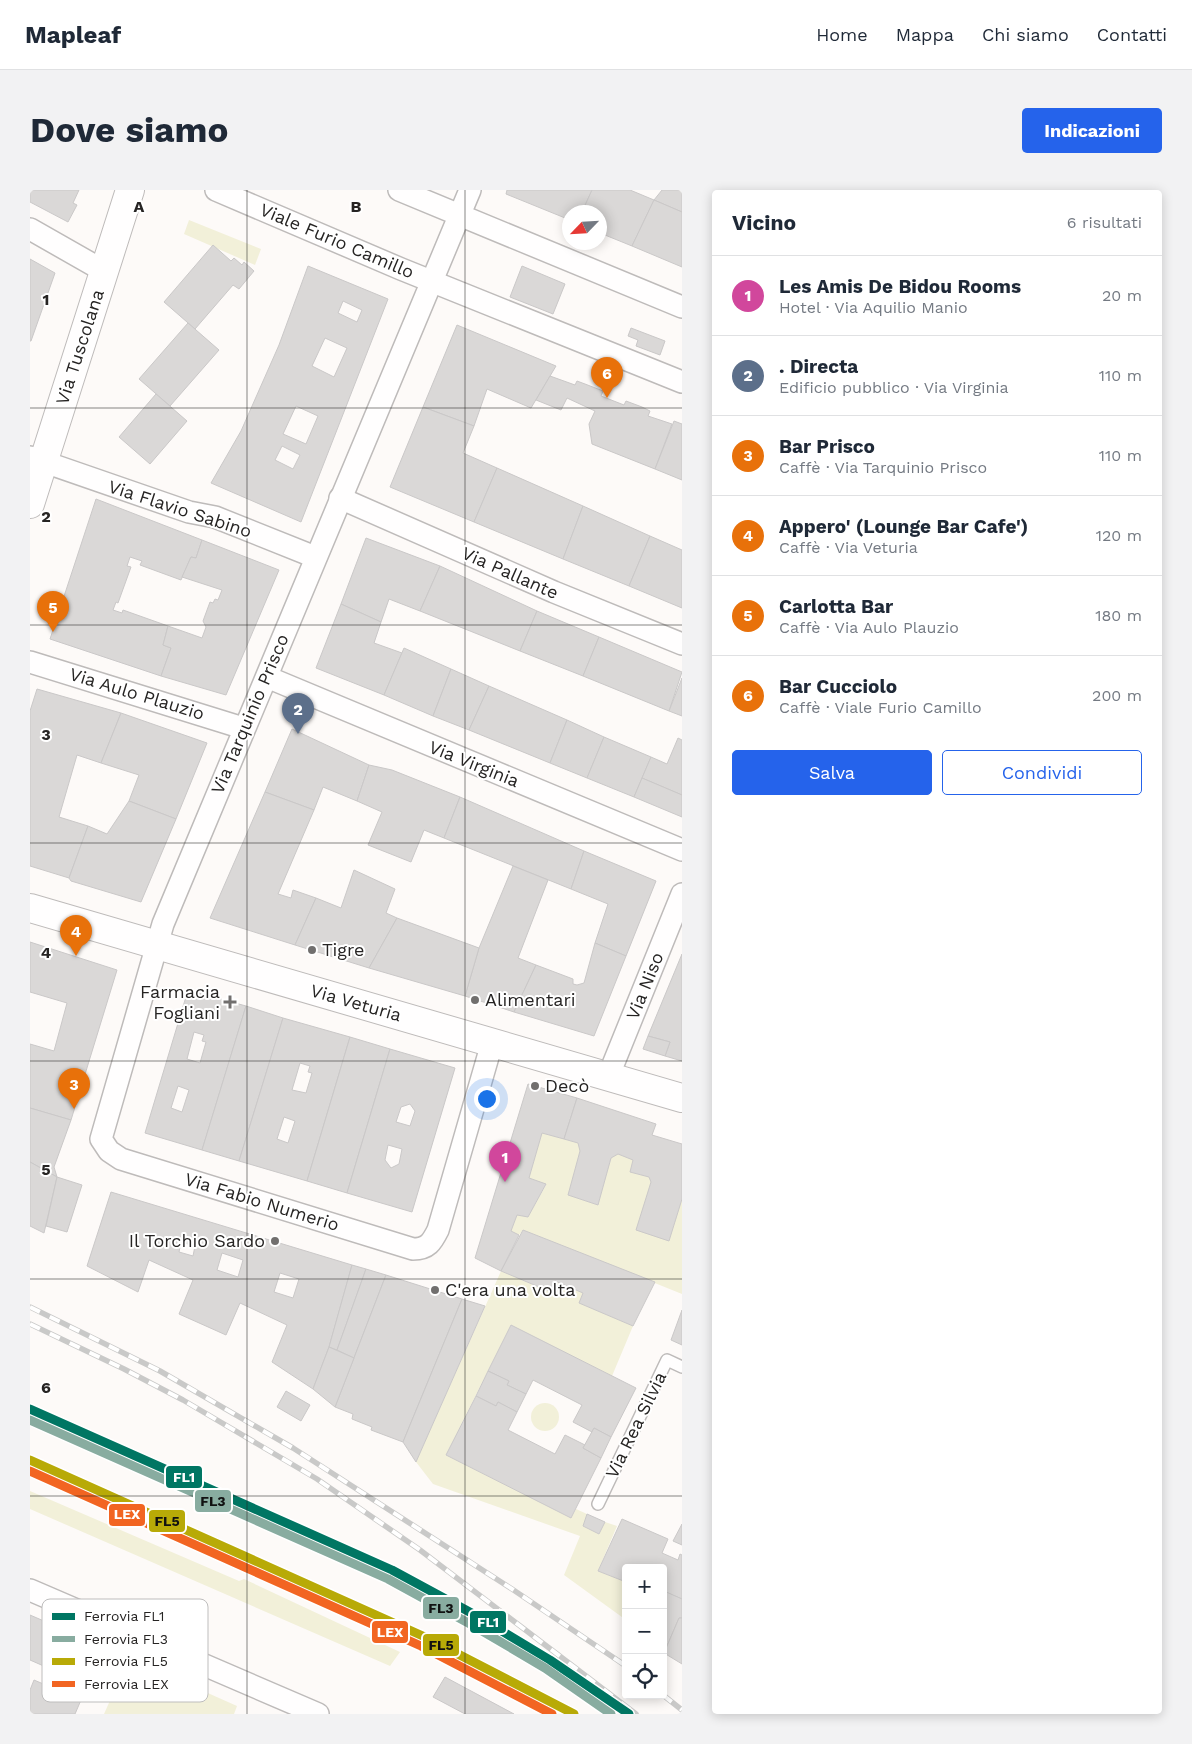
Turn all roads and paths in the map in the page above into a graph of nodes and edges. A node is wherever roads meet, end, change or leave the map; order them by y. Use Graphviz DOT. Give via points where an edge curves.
graph roads {
  1 [pos="130,190"];
  2 [pos="216,190"];
  3 [pos="399,190"];
  4 [pos="470,190"];
  5 [pos="459,215"];
  6 [pos="30,229"];
  7 [pos="104,271"];
  8 [pos="431,281"];
  9 [pos="682,307"];
  10 [pos="682,382"];
  11 [pos="37,459"];
  12 [pos="340,498"];
  13 [pos="30,504"];
  14 [pos="314,558"];
  15 [pos="682,644"];
  16 [pos="30,662"];
  17 [pos="267,677"];
  18 [pos="243,728"];
  19 [pos="682,850"];
  20 [pos="682,894"];
  21 [pos="30,908"];
  22 [pos="157,944"];
  23 [pos="492,1042"];
  24 [pos="608,1077"];
  25 [pos="682,1098"];
  26 [pos="112,1154"];
  27 [pos="682,1367"];
  28 [pos="598,1504"];
  29 [pos="30,1590"];
  30 [pos="51,1599"];
  31 [pos="208,1667"];
  32 [pos="318,1714"];
  1 -- 7 [label="street, Via Tuscolana"];
  2 -- 8 [label="street, Viale Furio Camillo"];
  3 -- 5 [label="street"];
  4 -- 5 [label="street, Viale Furio Camillo"];
  5 -- 8 [label="street, Viale Furio Camillo"];
  5 -- 9 [label="street"];
  6 -- 7 [label="street"];
  7 -- 11 [label="street, Via Tuscolana"];
  8 -- 10 [label="street, Viale Furio Camillo"];
  8 -- 12 [label="street, Via Tarquinio Prisco"];
  11 -- 13 [label="street, Via Tuscolana"];
  11 -- 14 [label="street, Via Flavio Sabino" via="189,512 215,516"];
  12 -- 14 [label="street, Via Tarquinio Prisco"];
  12 -- 15 [label="street, Via Pallante"];
  14 -- 17 [label="street, Via Tarquinio Prisco"];
  16 -- 18 [label="street, Via Aulo Plauzio"];
  17 -- 18 [label="street, Via Tarquinio Prisco"];
  17 -- 19 [label="street, Via Virginia"];
  18 -- 22 [label="street, Via Tarquinio Prisco" via="162,924"];
  20 -- 24 [label="street, Via Niso"];
  21 -- 22 [label="street, Via Veturia"];
  22 -- 23 [label="street, Via Veturia"];
  22 -- 26 [label="street, Via Tarquinio Prisco" via="102,1135 103,1144"];
  23 -- 24 [label="street, Via Veturia"];
  23 -- 26 [label="street, Via Fabio Numerio" via="438,1230 430,1244 413,1249 137,1165"];
  24 -- 25 [label="street, Via Veturia"];
  27 -- 28 [label="lane, Via Rea Silvia" via="667,1360"];
  29 -- 30 [label="street"];
  31 -- 32 [label="street"];
}
